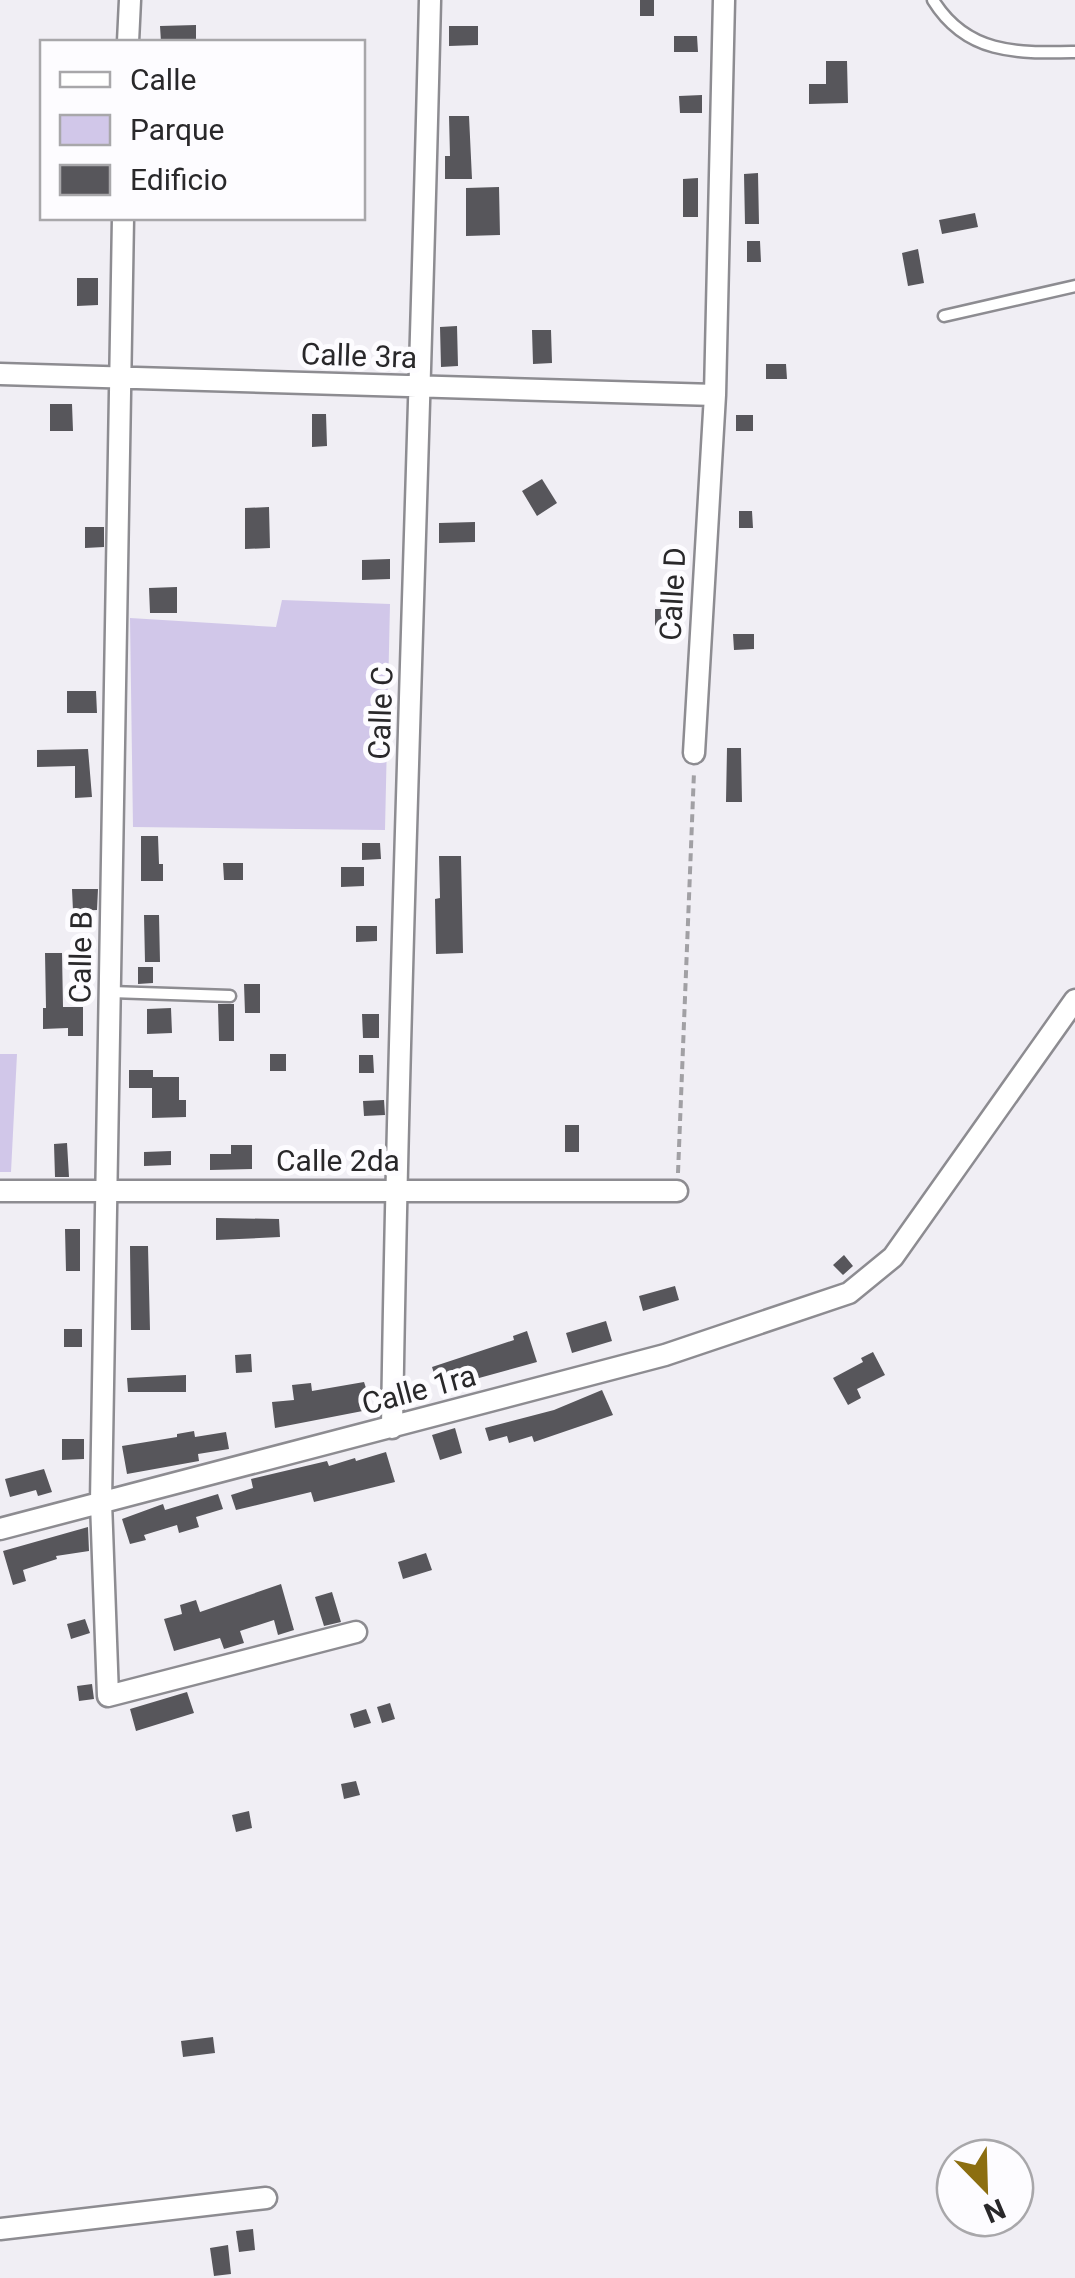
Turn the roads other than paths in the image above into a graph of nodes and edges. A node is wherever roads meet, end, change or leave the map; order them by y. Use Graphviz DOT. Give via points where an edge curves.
graph roads {
  1 [pos="130,0"];
  2 [pos="430,0"];
  3 [pos="724,0"];
  4 [pos="933,0"];
  5 [pos="128,40"];
  6 [pos="1075,52"];
  7 [pos="124,220"];
  8 [pos="1075,286"];
  9 [pos="944,316"];
  10 [pos="0,374"];
  11 [pos="119,378"];
  12 [pos="422,388"];
  13 [pos="715,395"];
  14 [pos="694,753"];
  15 [pos="110,992"];
  16 [pos="230,996"];
  17 [pos="1075,1000"];
  18 [pos="0,1191"];
  19 [pos="395,1191"];
  20 [pos="677,1191"];
  21 [pos="108,1192"];
  22 [pos="392,1428"];
  23 [pos="101,1502"];
  24 [pos="0,1530"];
  25 [pos="356,1632"];
  26 [pos="266,2198"];
  27 [pos="0,2229"];
  1 -- 5 [label="street"];
  2 -- 12 [label="street, Calle C"];
  3 -- 13 [label="street, Calle D"];
  4 -- 6 [label="lane" via="990,48"];
  7 -- 11 [label="street, Calle B"];
  8 -- 9 [label="lane"];
  10 -- 11 [label="street, Calle 3ra"];
  11 -- 12 [label="street, Calle 3ra"];
  11 -- 15 [label="street, Calle B"];
  12 -- 13 [label="street, Calle 3ra"];
  12 -- 19 [label="street, Calle C"];
  13 -- 14 [label="street, Calle D"];
  15 -- 16 [label="lane"];
  15 -- 21 [label="street, Calle B"];
  17 -- 22 [label="street, Calle 1ra" via="894,1257 849,1293 665,1355"];
  18 -- 21 [label="street, Calle 2da"];
  19 -- 20 [label="street, Calle 2da"];
  19 -- 21 [label="street, Calle 2da"];
  19 -- 22 [label="street, Calle C"];
  21 -- 23 [label="street, Calle B"];
  22 -- 23 [label="street, Calle 1ra"];
  23 -- 24 [label="street, Calle 1ra"];
  23 -- 25 [label="street, Calle B" via="108,1696"];
  26 -- 27 [label="street"];
}
